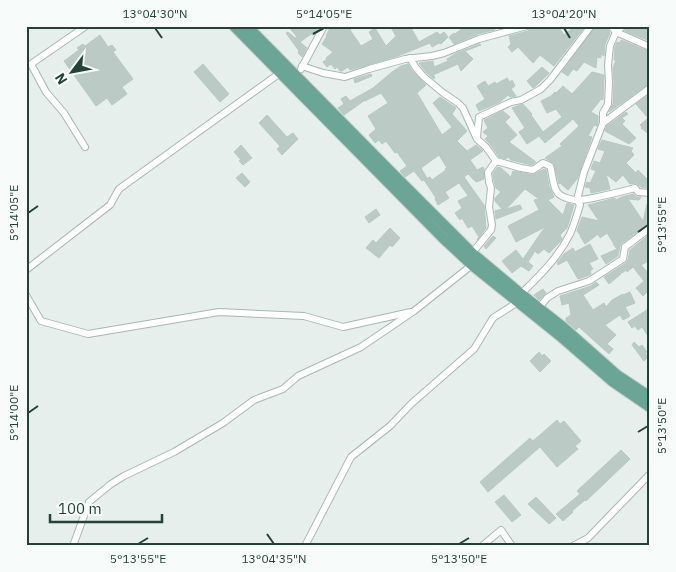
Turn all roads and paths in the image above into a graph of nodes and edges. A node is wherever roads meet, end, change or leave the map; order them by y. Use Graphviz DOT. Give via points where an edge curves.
graph roads {
  1 [pos="86,26"];
  2 [pos="234,26"];
  3 [pos="247,26"];
  4 [pos="324,26"];
  5 [pos="527,26"];
  6 [pos="591,26"];
  7 [pos="611,26"];
  8 [pos="623,26"];
  9 [pos="616,32"];
  10 [pos="650,47"];
  11 [pos="410,58"];
  12 [pos="280,73"];
  13 [pos="297,75"];
  14 [pos="650,88"];
  15 [pos="603,122"];
  16 [pos="477,139"];
  17 [pos="85,147"];
  18 [pos="496,161"];
  19 [pos="650,193"];
  20 [pos="577,200"];
  21 [pos="650,228"];
  22 [pos="472,253"];
  23 [pos="472,265"];
  24 [pos="26,270"];
  25 [pos="26,295"];
  26 [pos="520,298"];
  27 [pos="539,308"];
  28 [pos="414,311"];
  29 [pos="650,399"];
  30 [pos="650,474"];
  31 [pos="73,546"];
  32 [pos="305,546"];
  33 [pos="482,546"];
  34 [pos="512,546"];
  35 [pos="573,546"];
  1 -- 17 [label="street" via="31,64 46,92 64,113"];
  2 -- 12 [label="main road"];
  3 -- 13 [label="main road"];
  4 -- 13 [label="street"];
  5 -- 11 [label="street" via="444,53"];
  6 -- 16 [label="street" via="541,88 479,117"];
  7 -- 9 [label="street"];
  8 -- 9 [label="street"];
  9 -- 10 [label="street"];
  9 -- 15 [label="street" via="610,46 608,104"];
  11 -- 13 [label="street" via="345,77 323,73"];
  11 -- 16 [label="street" via="424,77 463,108"];
  12 -- 13 [label="main road"];
  12 -- 24 [label="street" via="119,190 110,206"];
  13 -- 22 [label="main road"];
  13 -- 23 [label="main road" via="443,238"];
  14 -- 15 [label="street"];
  15 -- 20 [label="street"];
  16 -- 18 [label="street"];
  18 -- 20 [label="street" via="533,170 543,163 550,166 560,195"];
  18 -- 22 [label="street" via="488,172 491,230"];
  19 -- 20 [label="street" via="638,192 635,188"];
  20 -- 26 [label="street" via="580,205 571,232 560,251"];
  21 -- 27 [label="street" via="625,247 623,259 589,281 558,291"];
  22 -- 26 [label="main road"];
  23 -- 26 [label="main road"];
  23 -- 28 [label="street"];
  25 -- 28 [label="street" via="41,321 88,334 219,312 304,316 342,327"];
  26 -- 27 [label="main road"];
  26 -- 29 [label="main road" via="612,381"];
  26 -- 32 [label="street" via="493,318 474,349 351,457"];
  27 -- 29 [label="main road"];
  28 -- 31 [label="street" via="360,347 298,376 283,389 254,400 216,428 111,484 89,502"];
  30 -- 35 [label="street" via="588,538"];
  33 -- 34 [label="street" via="501,530"];
}
